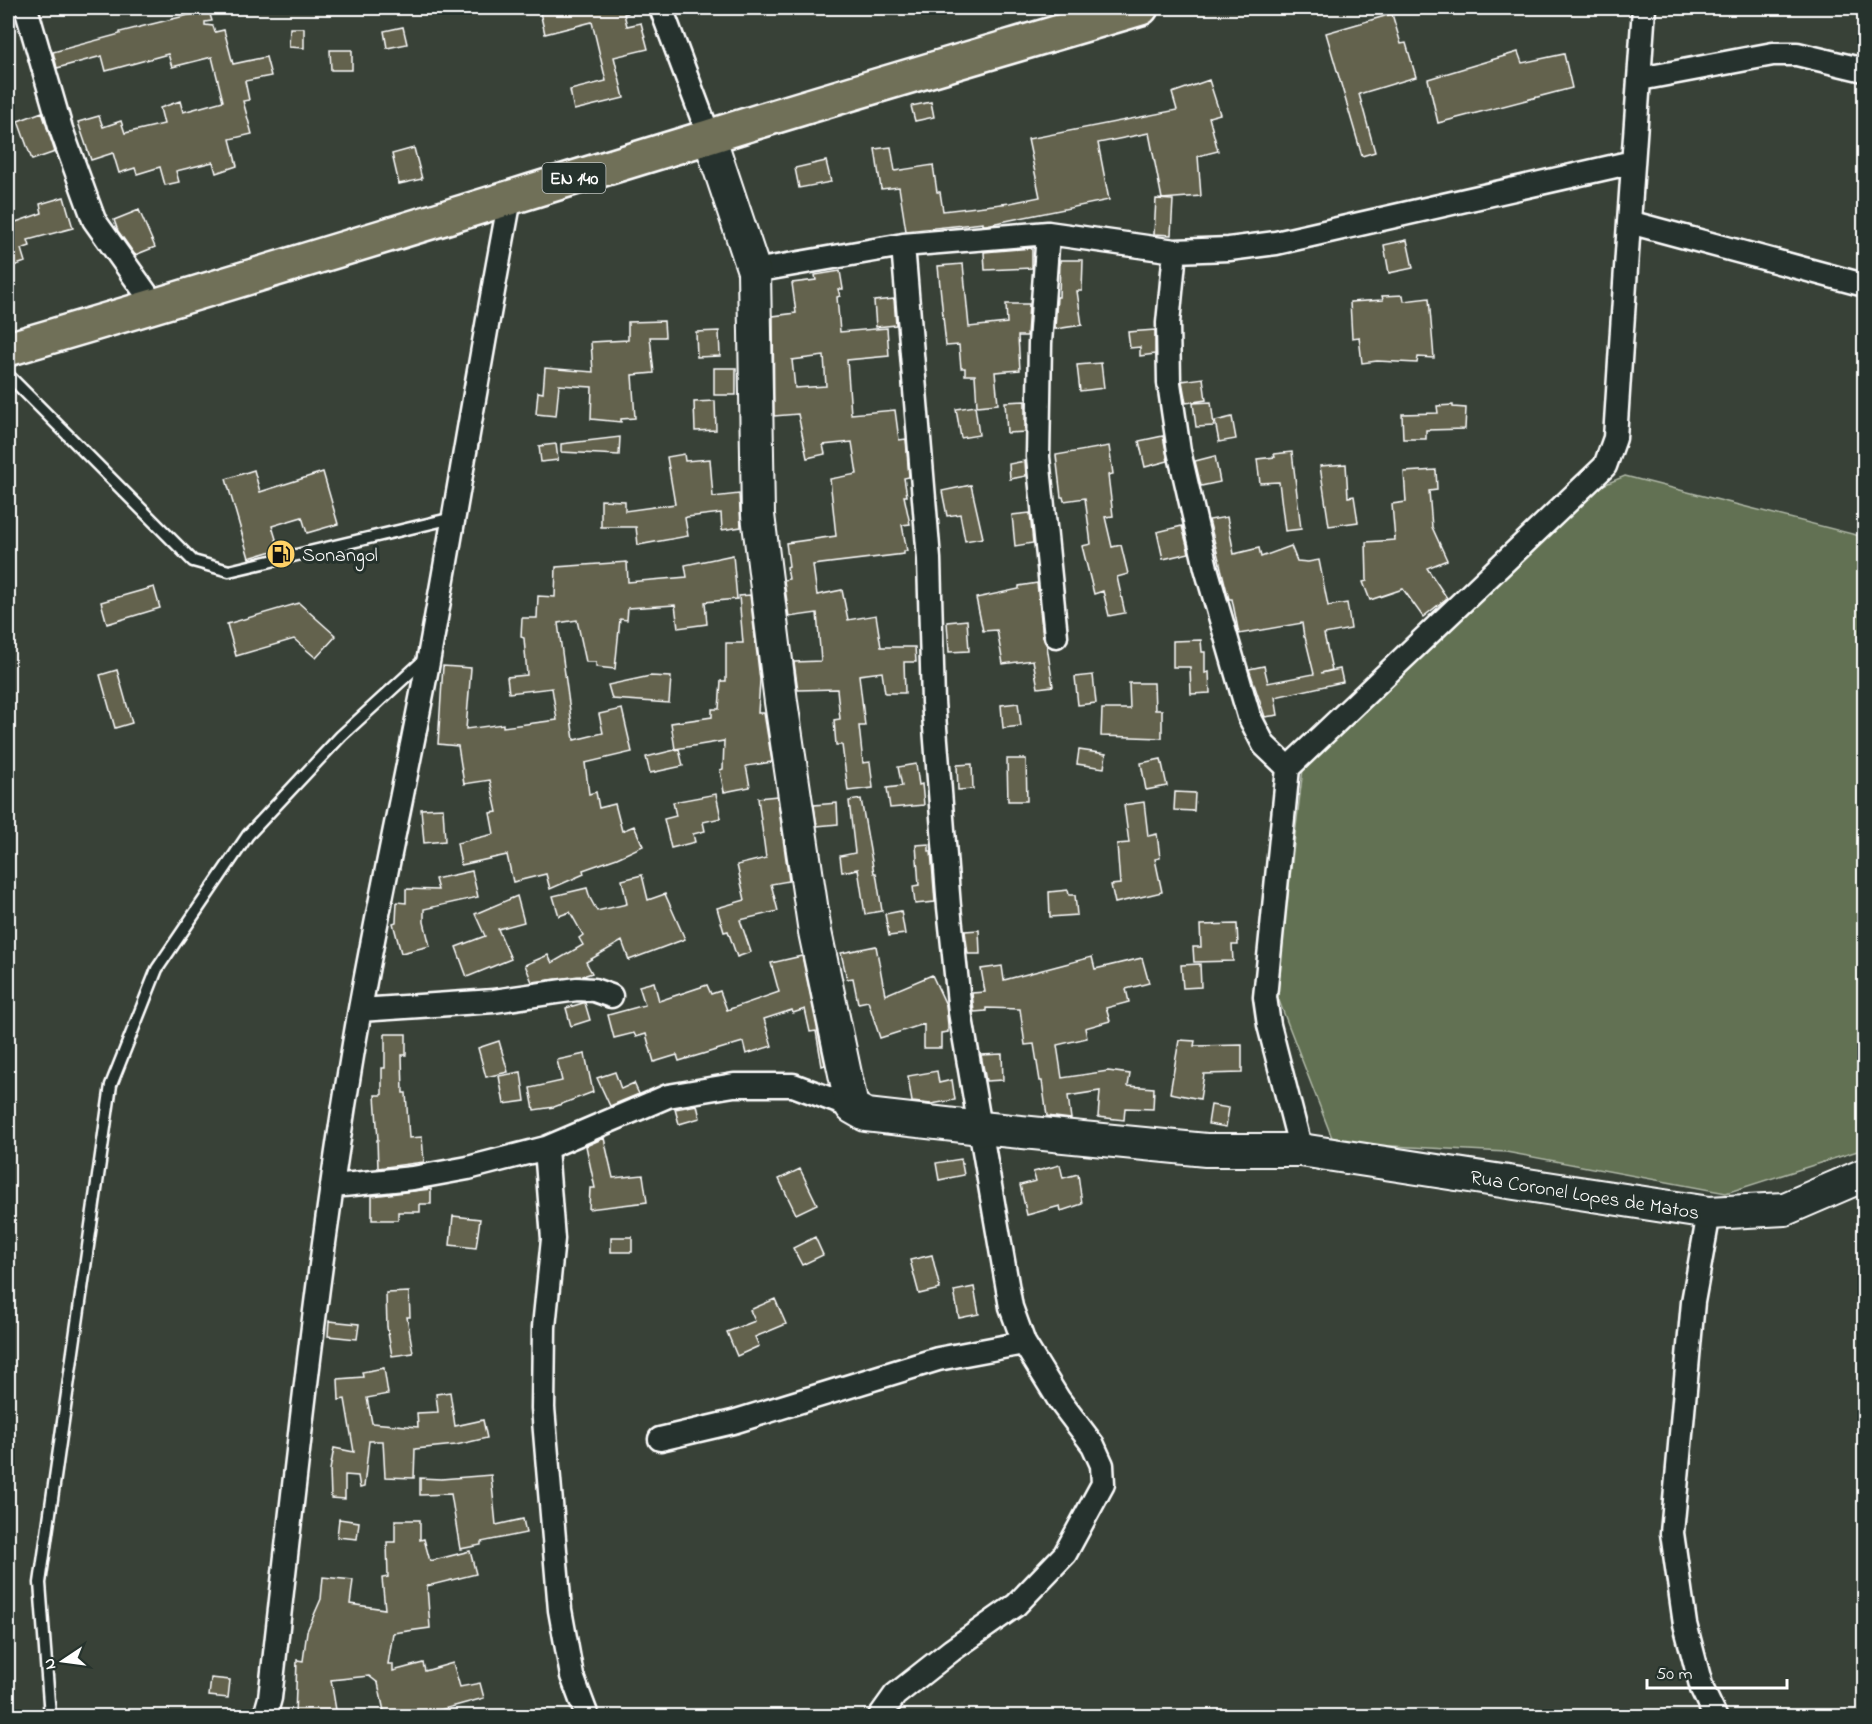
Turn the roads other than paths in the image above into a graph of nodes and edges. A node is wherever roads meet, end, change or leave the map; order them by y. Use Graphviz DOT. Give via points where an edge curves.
graph roads {
  1 [pos="26,8"];
  2 [pos="661,8"];
  3 [pos="1141,8"];
  4 [pos="1644,8"];
  5 [pos="1864,69"];
  6 [pos="1640,79"];
  7 [pos="709,136"];
  8 [pos="1633,162"];
  9 [pos="510,199"];
  10 [pos="1629,222"];
  11 [pos="1048,233"];
  12 [pos="903,245"];
  13 [pos="1175,251"];
  14 [pos="754,271"];
  15 [pos="1864,285"];
  16 [pos="155,306"];
  17 [pos="8,348"];
  18 [pos="8,375"];
  19 [pos="453,518"];
  20 [pos="1056,636"];
  21 [pos="429,655"];
  22 [pos="1288,768"];
  23 [pos="611,996"];
  24 [pos="360,1010"];
  25 [pos="852,1107"];
  26 [pos="981,1128"];
  27 [pos="546,1148"];
  28 [pos="1301,1150"];
  29 [pos="1864,1175"];
  30 [pos="333,1186"];
  31 [pos="1709,1213"];
  32 [pos="1024,1343"];
  33 [pos="660,1439"];
  34 [pos="50,1716"];
  35 [pos="265,1716"];
  36 [pos="587,1716"];
  37 [pos="880,1716"];
  38 [pos="1715,1716"];
  1 -- 16 [label="street" via="61,129 94,220"];
  2 -- 7 [label="street"];
  3 -- 7 [label="main road, EN 140"];
  4 -- 6 [label="street"];
  5 -- 6 [label="street" via="1797,54 1773,54"];
  6 -- 8 [label="street"];
  7 -- 9 [label="main road, EN 140"];
  7 -- 14 [label="street"];
  8 -- 10 [label="street"];
  8 -- 13 [label="street" via="1276,243"];
  9 -- 16 [label="main road, EN 140"];
  9 -- 19 [label="street"];
  10 -- 15 [label="street"];
  10 -- 22 [label="street" via="1615,438 1605,466"];
  11 -- 12 [label="street"];
  11 -- 13 [label="street"];
  11 -- 20 [label="street" via="1040,343 1038,457"];
  12 -- 14 [label="street"];
  12 -- 26 [label="street" via="929,559 933,702 950,907 960,1012"];
  13 -- 22 [label="street" via="1168,323 1169,383 1179,452 1206,568 1249,716 1264,745"];
  14 -- 25 [label="street" via="760,527 815,932"];
  16 -- 17 [label="main road, EN 140"];
  18 -- 19 [label="lane" via="193,561 229,571"];
  19 -- 21 [label="street"];
  21 -- 24 [label="street"];
  21 -- 34 [label="lane" via="341,736 248,835 157,969 111,1085 40,1583"];
  22 -- 28 [label="street" via="1265,997"];
  23 -- 24 [label="street" via="577,988 494,1001"];
  24 -- 30 [label="street"];
  25 -- 26 [label="street, Rua Coronel Lopes de Matos" via="866,1115"];
  25 -- 27 [label="street" via="793,1085 734,1085 668,1096"];
  26 -- 28 [label="street, Rua Coronel Lopes de Matos" via="1206,1150"];
  26 -- 32 [label="street" via="1011,1307"];
  27 -- 30 [label="street" via="424,1176"];
  27 -- 36 [label="street" via="553,1239 544,1327 543,1408 560,1610 572,1676"];
  28 -- 31 [label="street, Rua Coronel Lopes de Matos"];
  29 -- 31 [label="street, Rua Coronel Lopes de Matos" via="1785,1209"];
  30 -- 35 [label="street"];
  31 -- 38 [label="street" via="1693,1302 1672,1533 1685,1624 1702,1689"];
  32 -- 33 [label="street" via="938,1359 732,1422"];
  32 -- 37 [label="street" via="1059,1400 1094,1445 1102,1466 1103,1484 1065,1554 1016,1605 895,1695"];
}
